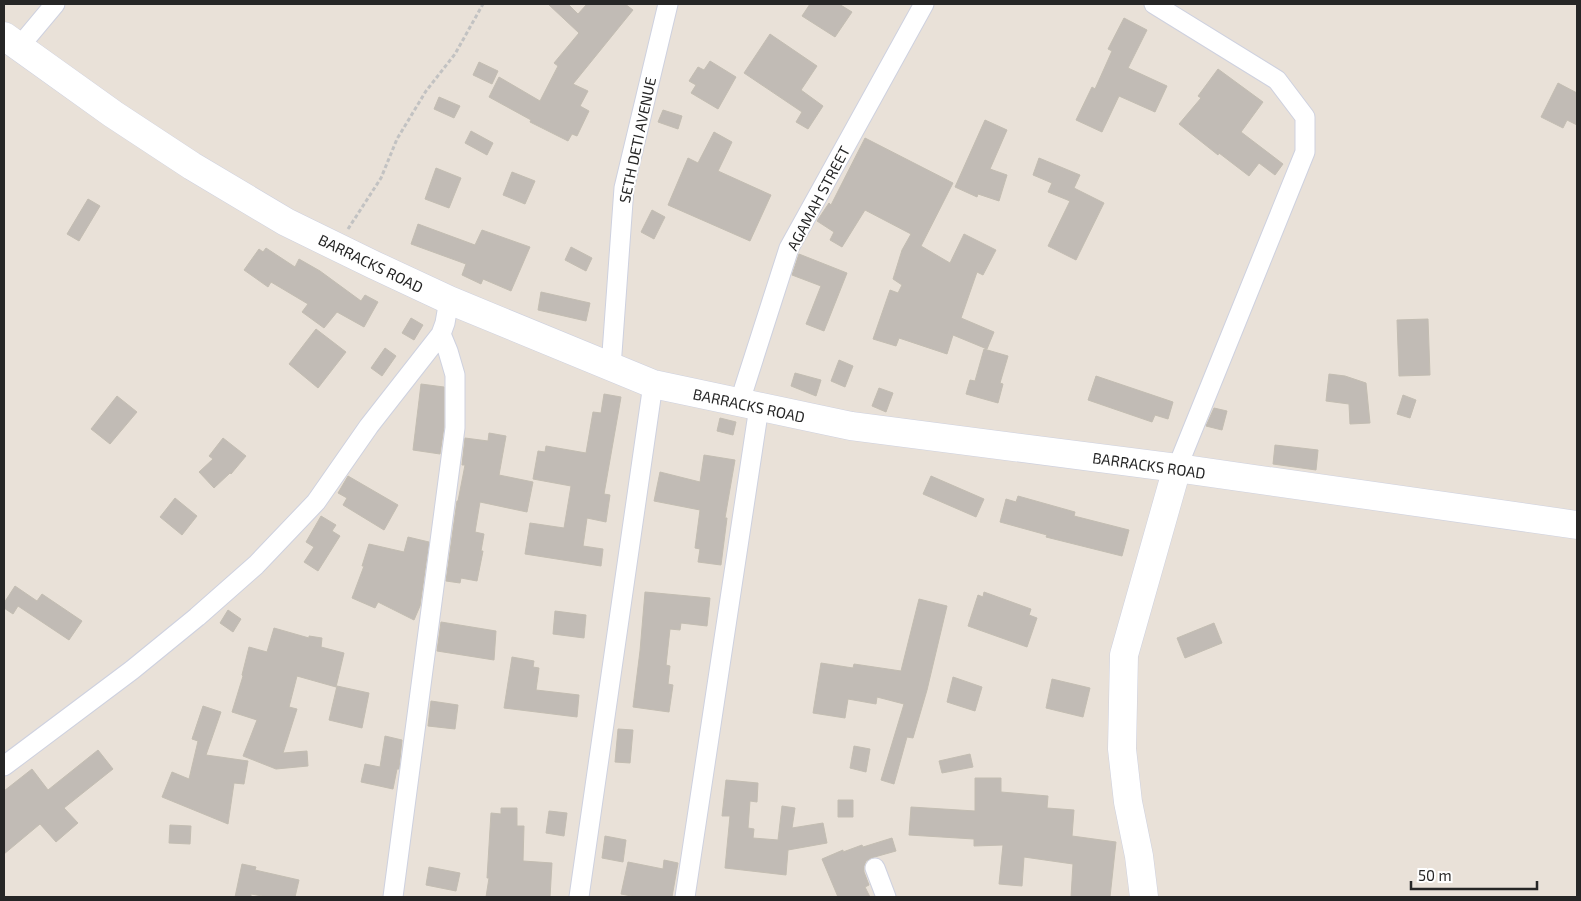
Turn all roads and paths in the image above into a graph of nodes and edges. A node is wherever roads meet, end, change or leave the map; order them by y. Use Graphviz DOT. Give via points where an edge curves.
graph roads {
  1 [pos="55,4"];
  2 [pos="483,4"];
  3 [pos="668,4"];
  4 [pos="924,4"];
  5 [pos="1154,4"];
  6 [pos="12,42"];
  7 [pos="336,247"];
  8 [pos="449,300"];
  9 [pos="441,334"];
  10 [pos="611,367"];
  11 [pos="653,384"];
  12 [pos="749,405"];
  13 [pos="1177,468"];
  14 [pos="1577,525"];
  15 [pos="4,766"];
  16 [pos="875,868"];
  17 [pos="394,897"];
  18 [pos="579,897"];
  19 [pos="685,897"];
  20 [pos="886,897"];
  21 [pos="1144,897"];
  1 -- 6 [label="street"];
  2 -- 7 [label="path" via="455,54 426,91 397,139 381,178"];
  3 -- 10 [label="street, SETH DETI AVENUE" via="624,188"];
  4 -- 12 [label="street, AGAMAH STREET" via="789,248"];
  5 -- 13 [label="street" via="1277,80 1305,117 1305,152"];
  6 -- 7 [label="street, BARRACKS ROAD" via="192,166 286,222"];
  7 -- 8 [label="street, BARRACKS ROAD"];
  8 -- 9 [label="street"];
  8 -- 10 [label="street, BARRACKS ROAD"];
  9 -- 15 [label="street" via="369,426 316,502 256,565 132,670"];
  9 -- 17 [label="street" via="455,375 455,428"];
  10 -- 11 [label="street, BARRACKS ROAD"];
  11 -- 12 [label="street, BARRACKS ROAD"];
  11 -- 18 [label="street"];
  12 -- 13 [label="street, BARRACKS ROAD" via="851,426"];
  12 -- 19 [label="street, AGAMAH STREET"];
  13 -- 14 [label="street, BARRACKS ROAD"];
  13 -- 21 [label="street" via="1124,655 1122,749"];
  16 -- 20 [label="street"];
}
